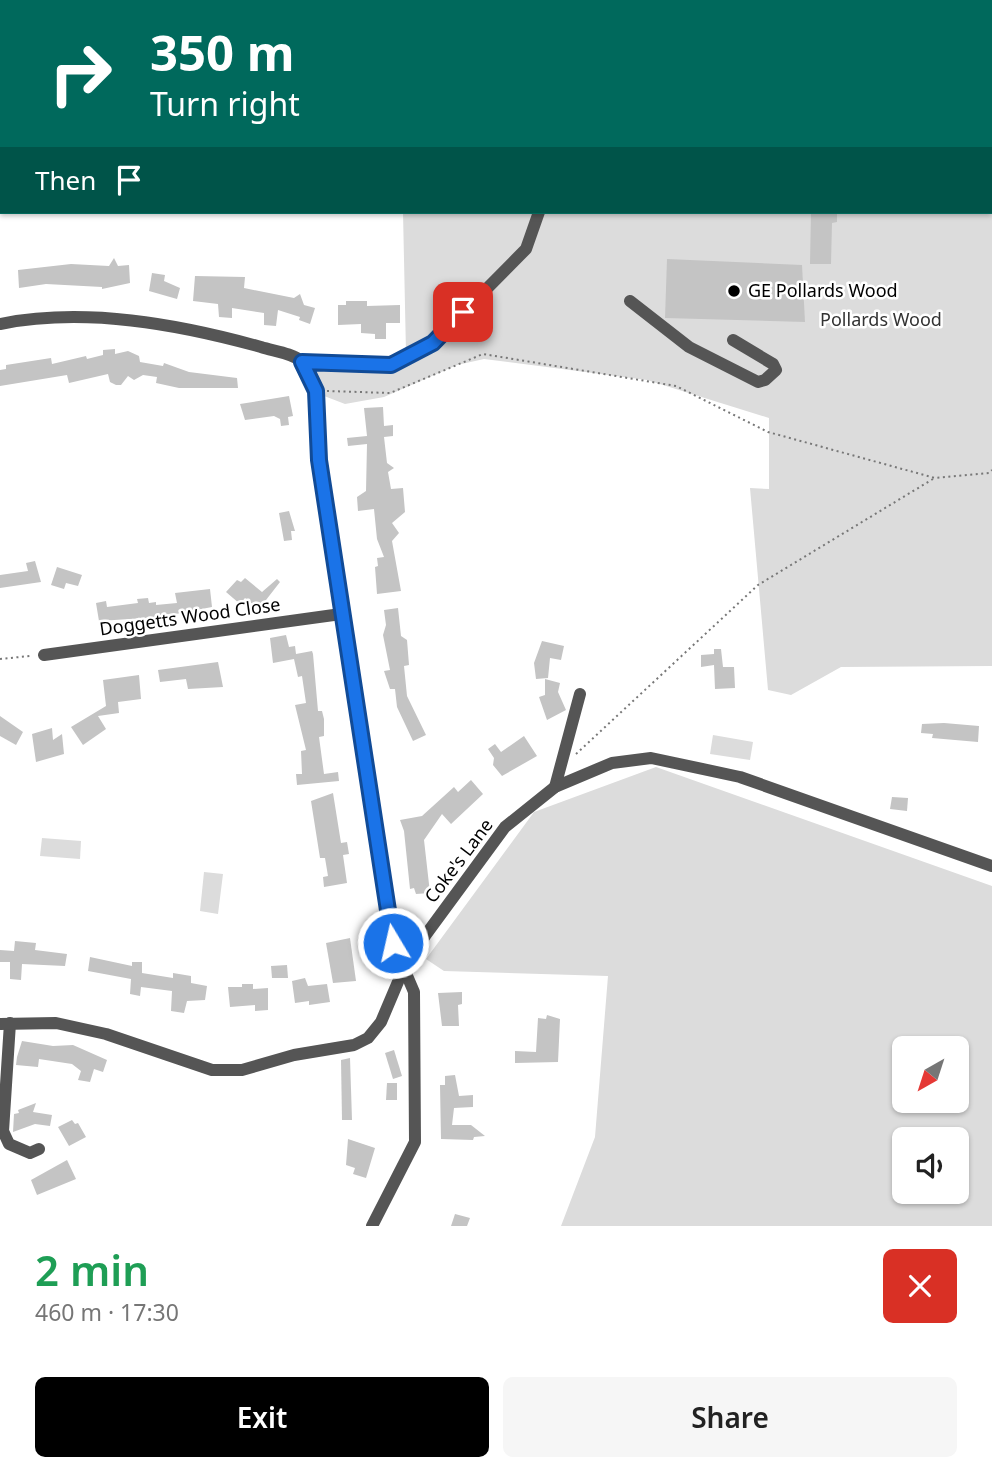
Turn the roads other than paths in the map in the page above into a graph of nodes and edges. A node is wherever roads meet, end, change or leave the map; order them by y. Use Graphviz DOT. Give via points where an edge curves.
graph roads {
  1 [pos="538,214"];
  2 [pos="630,301"];
  3 [pos="0,324"];
  4 [pos="733,340"];
  5 [pos="302,362"];
  6 [pos="341,614"];
  7 [pos="44,655"];
  8 [pos="580,694"];
  9 [pos="555,787"];
  10 [pos="992,866"];
  11 [pos="403,970"];
  12 [pos="5,1024"];
  13 [pos="39,1149"];
  14 [pos="372,1226"];
  1 -- 5 [label="street" via="526,249 433,343 391,365"];
  2 -- 4 [label="street" via="689,346 758,382 773,375 773,364"];
  3 -- 5 [label="street" via="112,318 220,336"];
  5 -- 6 [label="street" via="316,391 319,460"];
  6 -- 7 [label="street, Doggetts Wood Close"];
  6 -- 11 [label="street" via="393,943"];
  8 -- 9 [label="street"];
  9 -- 10 [label="street, Coke's Lane" via="612,763 651,758 740,777"];
  9 -- 11 [label="street, Coke's Lane" via="505,827"];
  11 -- 12 [label="street, Coke's Lane" via="381,1022 368,1038 242,1070 212,1070 106,1034 56,1023"];
  11 -- 14 [label="street" via="414,992 415,1142"];
  12 -- 13 [label="street" via="3,1131 9,1144 30,1153"];
}
